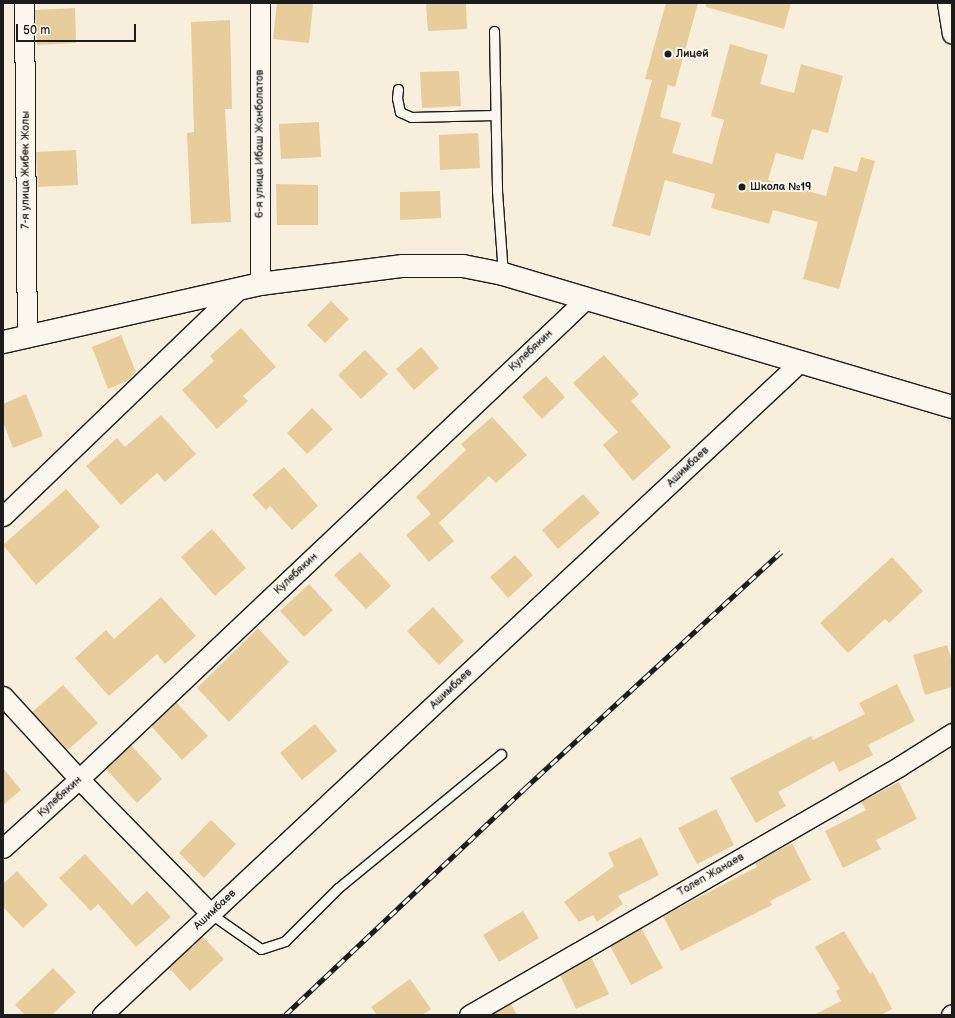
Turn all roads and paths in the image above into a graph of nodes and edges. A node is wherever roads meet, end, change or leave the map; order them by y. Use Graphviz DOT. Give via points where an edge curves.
graph roads {
  1 [pos="24,3"];
  2 [pos="260,3"];
  3 [pos="947,3"];
  4 [pos="952,30"];
  5 [pos="494,31"];
  6 [pos="398,89"];
  7 [pos="495,115"];
  8 [pos="503,274"];
  9 [pos="260,284"];
  10 [pos="239,289"];
  11 [pos="587,298"];
  12 [pos="27,337"];
  13 [pos="3,342"];
  14 [pos="800,362"];
  15 [pos="952,407"];
  16 [pos="3,516"];
  17 [pos="3,696"];
  18 [pos="952,733"];
  19 [pos="501,754"];
  20 [pos="79,779"];
  21 [pos="3,848"];
  22 [pos="211,914"];
  23 [pos="102,1015"];
  24 [pos="469,1015"];
  1 -- 12 [label="street, 7-я улица Жибек Жолы"];
  2 -- 9 [label="street, 6-я улица Ибаш Жанболатов"];
  3 -- 4 [label="street"];
  5 -- 7 [label="lane"];
  6 -- 7 [label="lane" via="400,112 411,117"];
  7 -- 8 [label="lane"];
  8 -- 9 [label="street" via="463,266 403,266"];
  8 -- 11 [label="street"];
  9 -- 10 [label="street"];
  10 -- 12 [label="street"];
  10 -- 16 [label="street"];
  11 -- 14 [label="street"];
  11 -- 20 [label="street, Кулебякин"];
  12 -- 13 [label="street"];
  14 -- 15 [label="street"];
  14 -- 22 [label="street, Ашимбаев"];
  17 -- 20 [label="street"];
  18 -- 24 [label="street, Толеп Жанаев" via="893,770"];
  19 -- 22 [label="lane" via="338,888 285,941 261,949"];
  20 -- 21 [label="street, Кулебякин"];
  20 -- 22 [label="street"];
  22 -- 23 [label="street, Ашимбаев"];
}
